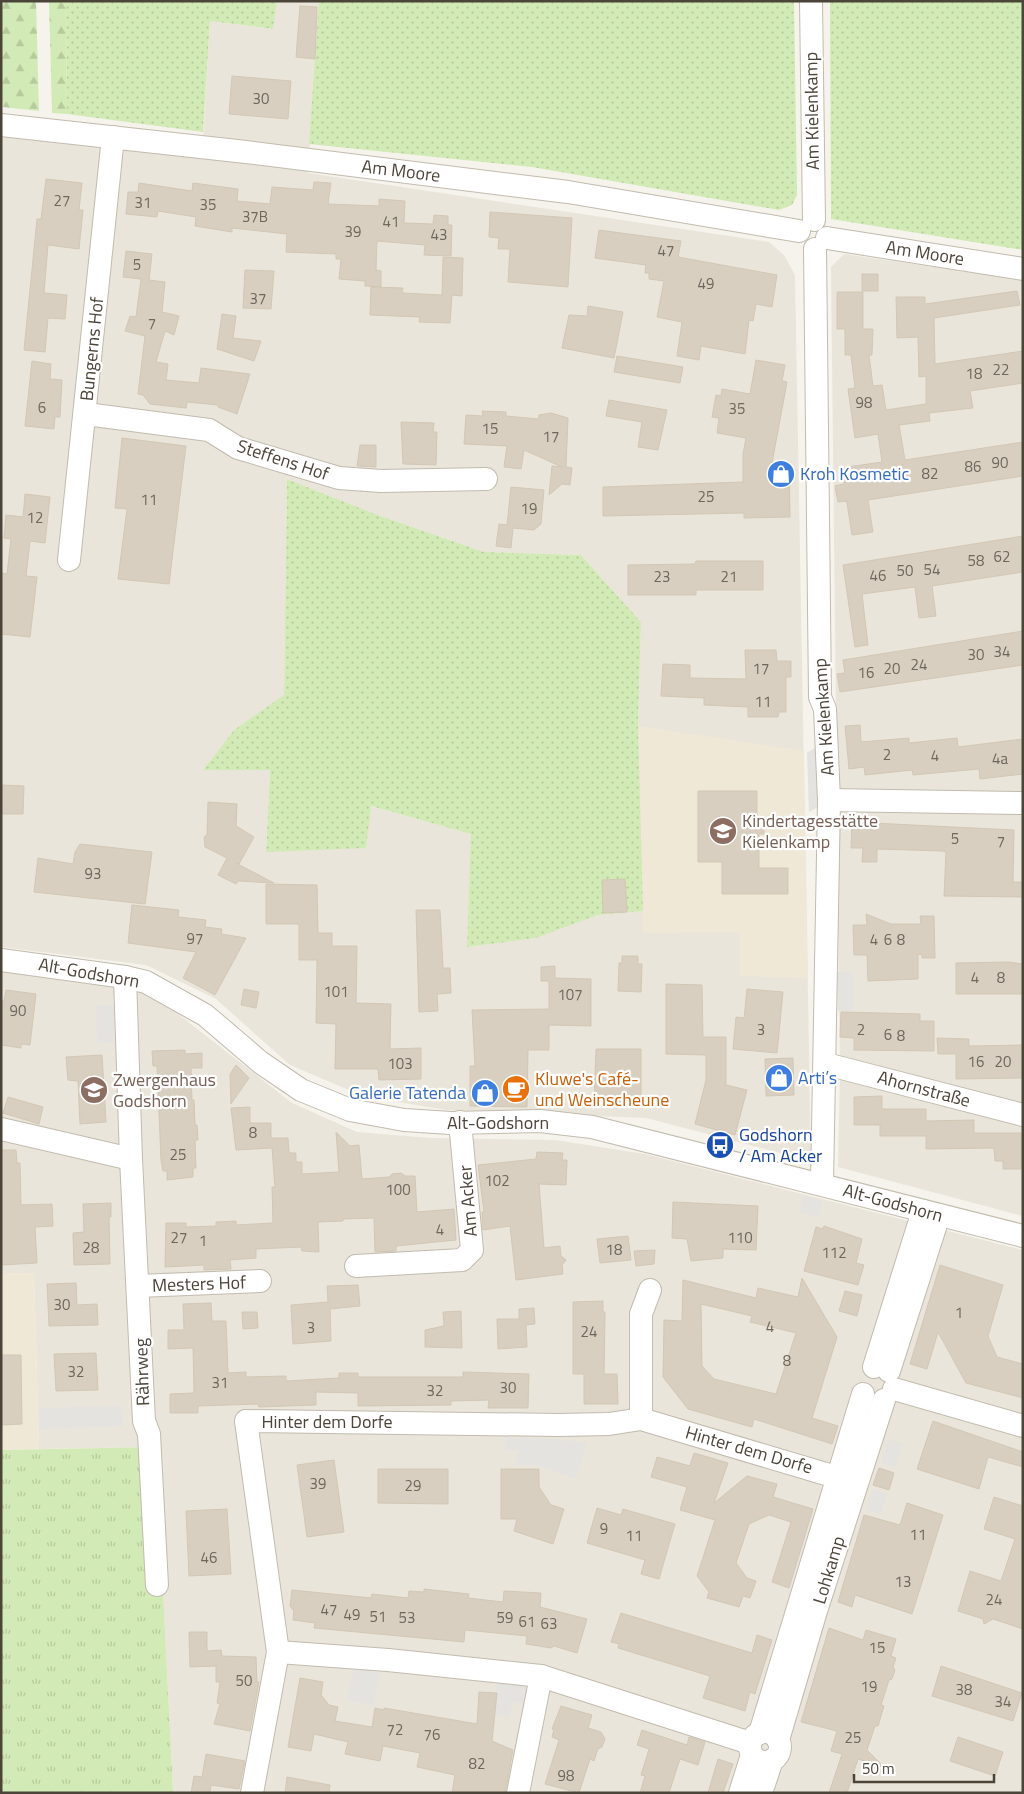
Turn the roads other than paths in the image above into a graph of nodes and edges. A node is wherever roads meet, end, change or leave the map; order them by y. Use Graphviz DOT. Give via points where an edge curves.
graph roads {
  1 [pos="811,1"];
  2 [pos="1,125"];
  3 [pos="113,137"];
  4 [pos="814,235"];
  5 [pos="1023,269"];
  6 [pos="86,414"];
  7 [pos="486,479"];
  8 [pos="69,560"];
  9 [pos="829,800"];
  10 [pos="1023,803"];
  11 [pos="1,960"];
  12 [pos="125,976"];
  13 [pos="826,1064"];
  14 [pos="1023,1115"];
  15 [pos="460,1122"];
  16 [pos="1,1129"];
  17 [pos="131,1159"];
  18 [pos="822,1184"];
  19 [pos="931,1213"];
  20 [pos="1023,1236"];
  21 [pos="356,1266"];
  22 [pos="260,1281"];
  23 [pos="138,1286"];
  24 [pos="650,1290"];
  25 [pos="881,1384"];
  26 [pos="641,1419"];
  27 [pos="1023,1426"];
  28 [pos="847,1479"];
  29 [pos="157,1585"];
  30 [pos="278,1652"];
  31 [pos="541,1676"];
  32 [pos="762,1746"];
  33 [pos="252,1793"];
  34 [pos="518,1793"];
  35 [pos="740,1793"];
  36 [pos="761,1793"];
  1 -- 4 [label="street, Am Kielenkamp"];
  2 -- 3 [label="street, Am Moore"];
  3 -- 4 [label="street, Am Moore" via="568,192"];
  3 -- 6 [label="street, Bungerns Hof"];
  4 -- 5 [label="street, Am Moore"];
  4 -- 9 [label="street, Am Kielenkamp" via="820,697 825,709"];
  6 -- 7 [label="street, Steffens Hof" via="209,430 238,448 339,478 381,481"];
  6 -- 8 [label="street, Bungerns Hof"];
  9 -- 10 [label="street"];
  9 -- 13 [label="street, Am Kielenkamp"];
  11 -- 12 [label="street, Alt-Godshorn"];
  12 -- 15 [label="street, Alt-Godshorn" via="161,989 205,1015 260,1062 300,1090 350,1110 374,1115 404,1120"];
  12 -- 17 [label="street, Rährweg"];
  13 -- 14 [label="street, Ahornstraße"];
  13 -- 18 [label="street, Am Kielenkamp"];
  15 -- 18 [label="street, Alt-Godshorn" via="540,1121 592,1127"];
  15 -- 21 [label="street, Am Acker" via="472,1250 462,1260"];
  16 -- 17 [label="street"];
  17 -- 23 [label="street, Rährweg"];
  18 -- 19 [label="street, Alt-Godshorn"];
  19 -- 20 [label="street, Alt-Godshorn"];
  19 -- 25 [label="street, Lohkamp"];
  22 -- 23 [label="street, Mesters Hof"];
  23 -- 29 [label="street, Rährweg" via="144,1421 149,1434"];
  24 -- 26 [label="street" via="641,1314"];
  25 -- 27 [label="street"];
  25 -- 28 [label="street, Lohkamp"];
  26 -- 28 [label="street, Hinter dem Dorfe"];
  26 -- 30 [label="street, Hinter dem Dorfe" via="608,1424 558,1425 246,1421"];
  28 -- 32 [label="street, Lohkamp"];
  30 -- 31 [label="street"];
  30 -- 33 [label="street, Hinter dem Dorfe"];
  31 -- 32 [label="street"];
  31 -- 34 [label="street"];
  32 -- 35 [label="street, Lohkamp"];
  32 -- 36 [label="street, Lohkamp"];
}
